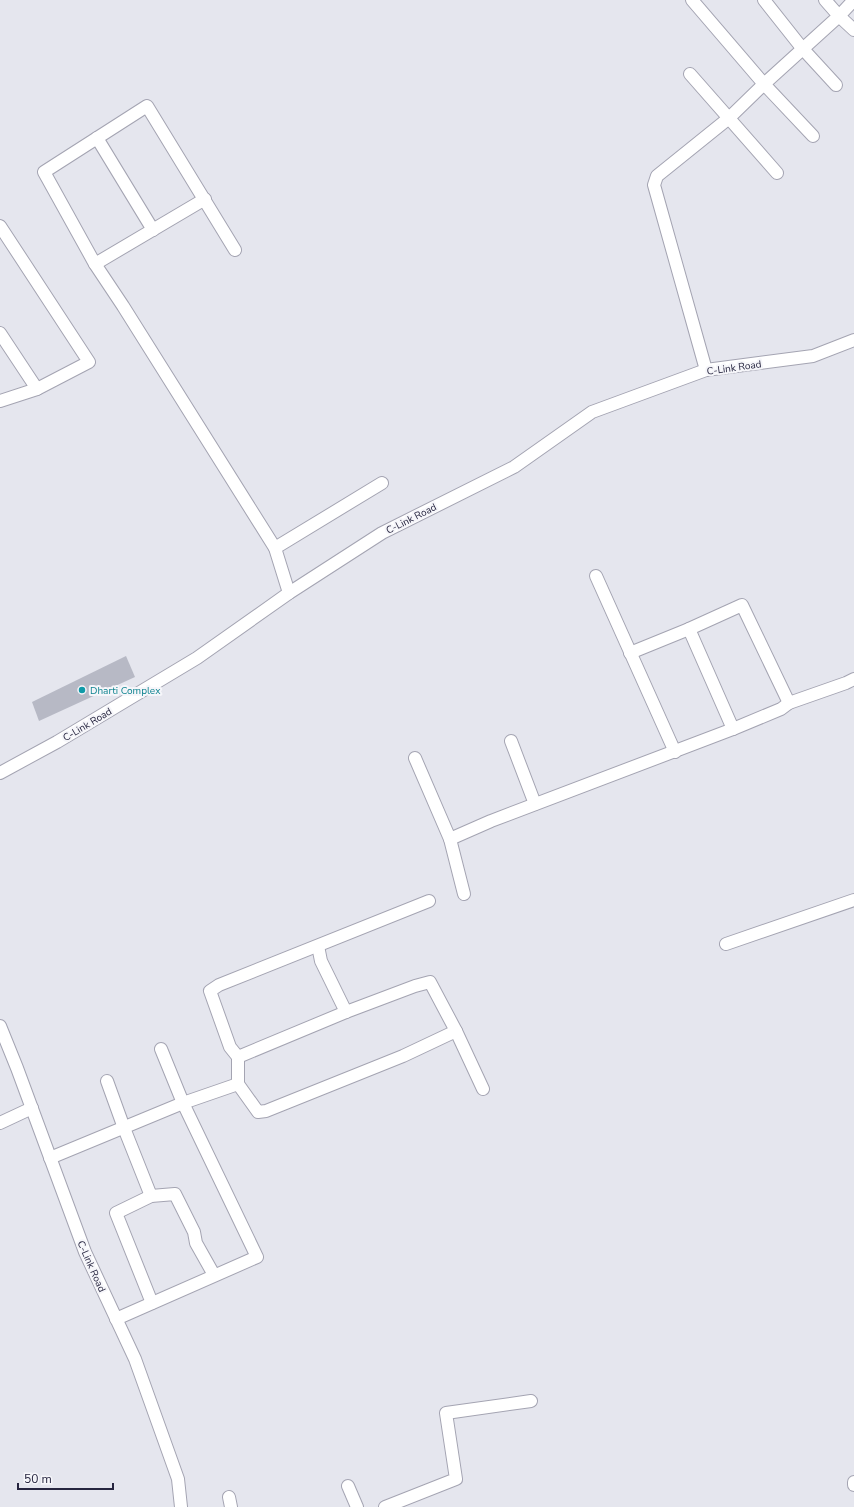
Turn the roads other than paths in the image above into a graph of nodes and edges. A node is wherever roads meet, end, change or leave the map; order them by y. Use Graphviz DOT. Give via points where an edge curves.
graph roads {
  1 [pos="692,0"];
  2 [pos="764,0"];
  3 [pos="825,0"];
  4 [pos="854,0"];
  5 [pos="839,16"];
  6 [pos="854,30"];
  7 [pos="802,48"];
  8 [pos="690,74"];
  9 [pos="764,84"];
  10 [pos="836,85"];
  11 [pos="729,118"];
  12 [pos="813,136"];
  13 [pos="97,138"];
  14 [pos="777,173"];
  15 [pos="205,199"];
  16 [pos="0,226"];
  17 [pos="153,230"];
  18 [pos="235,250"];
  19 [pos="95,264"];
  20 [pos="0,333"];
  21 [pos="854,340"];
  22 [pos="706,370"];
  23 [pos="37,389"];
  24 [pos="0,401"];
  25 [pos="382,483"];
  26 [pos="275,548"];
  27 [pos="596,576"];
  28 [pos="289,593"];
  29 [pos="688,629"];
  30 [pos="630,653"];
  31 [pos="854,679"];
  32 [pos="789,703"];
  33 [pos="733,729"];
  34 [pos="511,741"];
  35 [pos="675,752"];
  36 [pos="415,758"];
  37 [pos="0,773"];
  38 [pos="535,804"];
  39 [pos="450,839"];
  40 [pos="464,894"];
  41 [pos="854,900"];
  42 [pos="429,901"];
  43 [pos="726,944"];
  44 [pos="318,946"];
  45 [pos="346,1012"];
  46 [pos="0,1026"];
  47 [pos="456,1031"];
  48 [pos="162,1049"];
  49 [pos="238,1057"];
  50 [pos="107,1081"];
  51 [pos="238,1084"];
  52 [pos="484,1089"];
  53 [pos="183,1103"];
  54 [pos="32,1108"];
  55 [pos="0,1123"];
  56 [pos="124,1128"];
  57 [pos="50,1158"];
  58 [pos="151,1196"];
  59 [pos="214,1275"];
  60 [pos="152,1303"];
  61 [pos="116,1319"];
  62 [pos="531,1401"];
  63 [pos="348,1486"];
  64 [pos="403,1504"];
  65 [pos="181,1507"];
  66 [pos="357,1507"];
  67 [pos="385,1507"];
  1 -- 9 [label="street"];
  2 -- 7 [label="street"];
  3 -- 5 [label="street"];
  4 -- 5 [label="street"];
  5 -- 6 [label="street"];
  5 -- 7 [label="street"];
  7 -- 9 [label="street"];
  7 -- 10 [label="street"];
  8 -- 11 [label="street"];
  9 -- 11 [label="street"];
  9 -- 12 [label="street"];
  11 -- 14 [label="street"];
  11 -- 22 [label="street" via="657,176 654,186"];
  13 -- 15 [label="street" via="148,106"];
  13 -- 17 [label="street"];
  13 -- 19 [label="street" via="44,172"];
  15 -- 17 [label="street"];
  15 -- 18 [label="street"];
  16 -- 23 [label="street" via="89,362"];
  17 -- 19 [label="street"];
  19 -- 26 [label="street"];
  20 -- 23 [label="street"];
  21 -- 22 [label="street, C-Link Road" via="814,356"];
  22 -- 28 [label="street, C-Link Road" via="592,412 514,467 382,533"];
  23 -- 24 [label="street"];
  25 -- 26 [label="street"];
  26 -- 28 [label="street"];
  27 -- 30 [label="street"];
  28 -- 37 [label="street, C-Link Road" via="198,658"];
  29 -- 30 [label="street"];
  29 -- 32 [label="street" via="742,605"];
  29 -- 33 [label="street"];
  30 -- 35 [label="street"];
  31 -- 32 [label="street"];
  32 -- 33 [label="street" via="781,709"];
  33 -- 35 [label="street"];
  34 -- 38 [label="street"];
  35 -- 38 [label="street"];
  36 -- 39 [label="street"];
  38 -- 39 [label="street"];
  39 -- 40 [label="street"];
  41 -- 43 [label="street"];
  42 -- 44 [label="street"];
  44 -- 45 [label="street" via="320,961"];
  44 -- 49 [label="street" via="219,985 210,991 230,1047"];
  45 -- 47 [label="street" via="430,982"];
  45 -- 49 [label="street"];
  46 -- 54 [label="street, C-Link Road"];
  47 -- 51 [label="street" via="403,1056 266,1111 258,1112"];
  47 -- 52 [label="street"];
  48 -- 53 [label="street"];
  49 -- 51 [label="street"];
  50 -- 56 [label="street"];
  51 -- 53 [label="street"];
  53 -- 56 [label="street"];
  53 -- 59 [label="street" via="257,1257"];
  54 -- 55 [label="street"];
  54 -- 57 [label="street, C-Link Road"];
  56 -- 57 [label="street"];
  56 -- 58 [label="street"];
  57 -- 61 [label="street, C-Link Road" via="85,1252"];
  58 -- 59 [label="street" via="175,1194 194,1232 196,1243"];
  58 -- 60 [label="street" via="116,1212"];
  59 -- 60 [label="street"];
  60 -- 61 [label="street"];
  61 -- 65 [label="street, C-Link Road" via="135,1360 178,1479"];
  62 -- 64 [label="street" via="446,1413 456,1479"];
  63 -- 66 [label="street"];
  64 -- 67 [label="street"];
}
